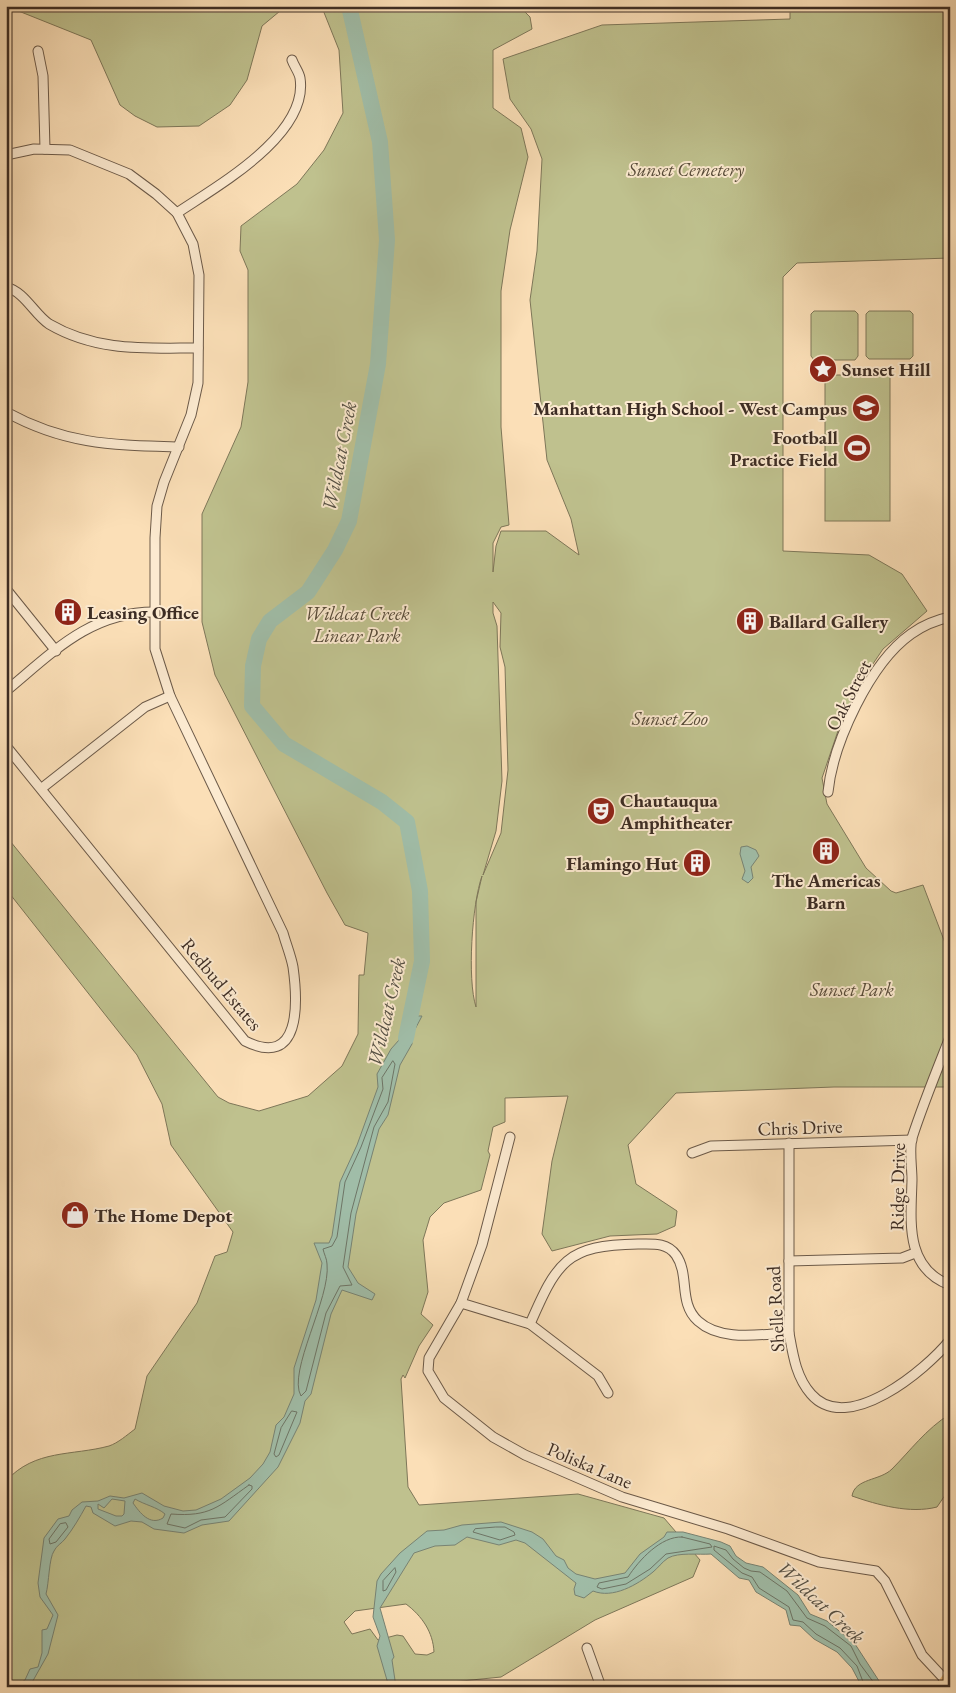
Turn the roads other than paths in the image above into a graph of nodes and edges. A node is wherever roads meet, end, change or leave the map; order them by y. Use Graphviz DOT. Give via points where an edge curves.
graph roads {
  1 [pos="38,51"];
  2 [pos="292,60"];
  3 [pos="45,149"];
  4 [pos="6,155"];
  5 [pos="177,213"];
  6 [pos="6,287"];
  7 [pos="198,348"];
  8 [pos="6,412"];
  9 [pos="179,447"];
  10 [pos="6,590"];
  11 [pos="154,612"];
  12 [pos="950,617"];
  13 [pos="56,650"];
  14 [pos="6,691"];
  15 [pos="170,696"];
  16 [pos="6,746"];
  17 [pos="42,788"];
  18 [pos="828,792"];
  19 [pos="950,1037"];
  20 [pos="510,1137"];
  21 [pos="912,1140"];
  22 [pos="789,1144"];
  23 [pos="692,1153"];
  24 [pos="915,1253"];
  25 [pos="789,1261"];
  26 [pos="950,1285"];
  27 [pos="461,1303"];
  28 [pos="530,1324"];
  29 [pos="790,1333"];
  30 [pos="950,1340"];
  31 [pos="608,1393"];
  32 [pos="587,1648"];
  33 [pos="947,1682"];
  34 [pos="601,1687"];
  1 -- 3 [label="street"];
  2 -- 5 [label="street" via="300,78 298,97 279,137 257,157"];
  3 -- 4 [label="street, Redbud Estates"];
  3 -- 5 [label="street, Redbud Estates" via="70,150 129,174"];
  5 -- 7 [label="street, Redbud Estates" via="193,244 199,275"];
  6 -- 7 [label="street" via="18,293 47,323 70,336 103,346"];
  7 -- 9 [label="street, Redbud Estates" via="198,383"];
  8 -- 9 [label="street" via="39,429 81,441"];
  9 -- 11 [label="street, Redbud Estates" via="157,506"];
  10 -- 13 [label="street"];
  11 -- 13 [label="street" via="133,612 113,617 84,630"];
  11 -- 15 [label="street, Redbud Estates" via="155,649"];
  12 -- 18 [label="street, Oak Street" via="910,634 872,678 846,731"];
  13 -- 14 [label="street"];
  15 -- 17 [label="street" via="145,707"];
  15 -- 17 [label="street, Redbud Estates" via="283,933 293,965 295,996 294,1026 288,1040 276,1047 260,1048 245,1041"];
  16 -- 17 [label="street, Redbud Estates"];
  19 -- 21 [label="street, Ridge Drive"];
  20 -- 27 [label="street, Poliska Lane" via="482,1245"];
  21 -- 22 [label="street, Chris Drive"];
  21 -- 24 [label="street, Ridge Drive" via="911,1236"];
  22 -- 23 [label="street, Chris Drive" via="711,1146"];
  22 -- 25 [label="street, Shelle Road"];
  24 -- 25 [label="street" via="902,1258"];
  24 -- 26 [label="street" via="937,1280"];
  25 -- 29 [label="street, Shelle Road"];
  27 -- 28 [label="street"];
  27 -- 33 [label="street, Poliska Lane" via="429,1358 428,1371 444,1398 463,1414 493,1437 525,1455 622,1497 728,1528 818,1562 876,1571 885,1581 922,1655"];
  28 -- 29 [label="street" via="558,1269 575,1256 604,1245 660,1244 674,1253 681,1263 689,1310 710,1330 733,1335"];
  28 -- 31 [label="street" via="598,1376"];
  29 -- 30 [label="street, Shelle Road" via="794,1360 812,1396 828,1405 848,1408 882,1396 907,1379"];
  32 -- 34 [label="street"];
}
